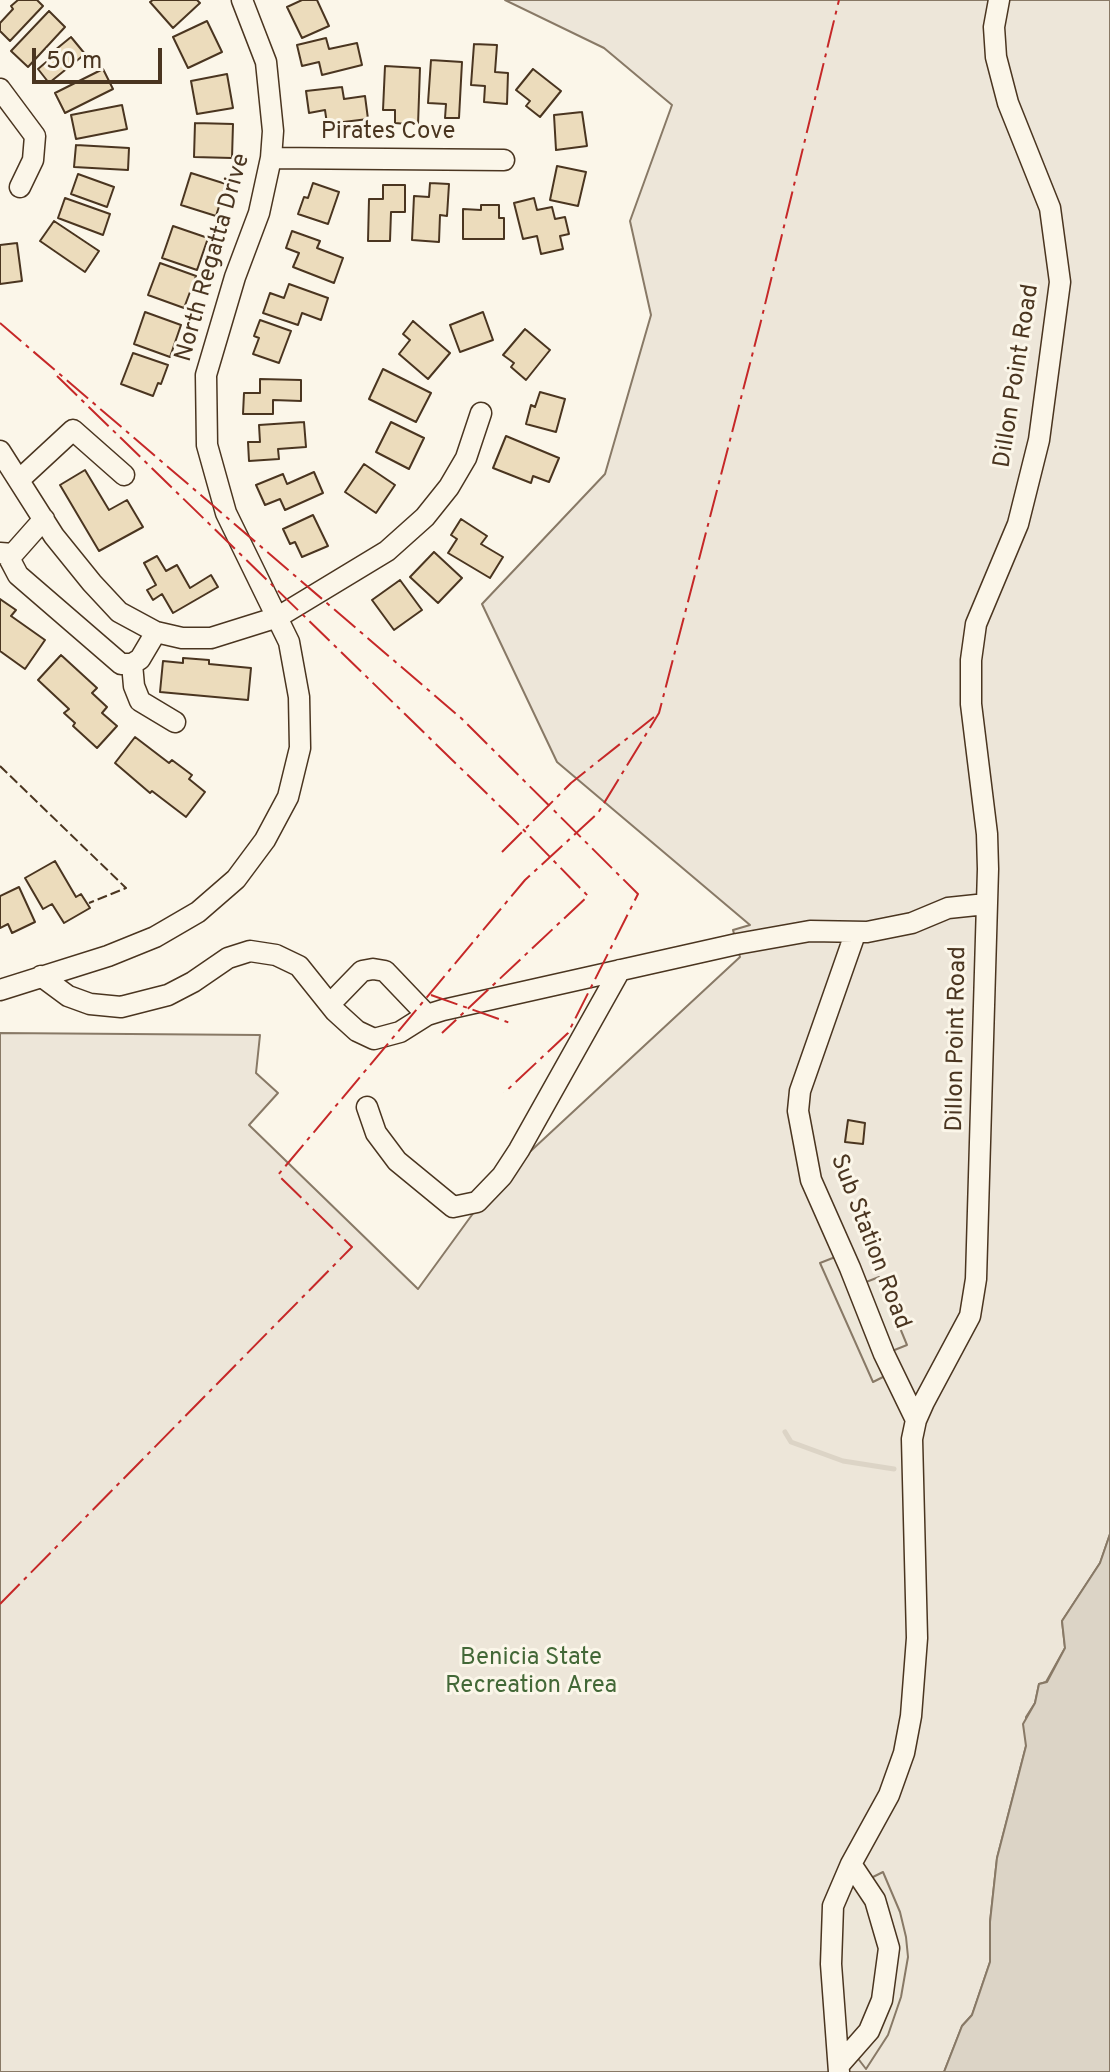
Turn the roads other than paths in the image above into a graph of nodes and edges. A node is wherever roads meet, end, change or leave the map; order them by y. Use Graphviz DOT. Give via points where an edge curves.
graph roads {
  1 [pos="242,0"];
  2 [pos="999,0"];
  3 [pos="0,89"];
  4 [pos="271,158"];
  5 [pos="504,160"];
  6 [pos="20,187"];
  7 [pos="481,413"];
  8 [pos="0,451"];
  9 [pos="124,475"];
  10 [pos="11,478"];
  11 [pos="44,519"];
  12 [pos="4,553"];
  13 [pos="278,617"];
  14 [pos="156,632"];
  15 [pos="132,664"];
  16 [pos="175,722"];
  17 [pos="986,904"];
  18 [pos="855,934"];
  19 [pos="620,970"];
  20 [pos="41,976"];
  21 [pos="0,990"];
  22 [pos="330,1004"];
  23 [pos="427,1015"];
  24 [pos="367,1107"];
  25 [pos="916,1420"];
  26 [pos="851,1864"];
  27 [pos="839,2068"];
  1 -- 4 [label="street, North Regatta Drive" via="266,62"];
  2 -- 17 [label="street, Dillon Point Road" via="996,57 1008,103 1050,208 1060,282 1039,440 1018,524 976,624 971,660 971,704 987,834"];
  3 -- 6 [label="street" via="35,136 33,160"];
  4 -- 5 [label="street, Pirates Cove"];
  4 -- 13 [label="street, North Regatta Drive" via="259,213 206,375 207,445 226,513"];
  7 -- 13 [label="street" via="466,458 425,517 387,551"];
  8 -- 10 [label="street"];
  9 -- 10 [label="street" via="73,430"];
  10 -- 11 [label="street"];
  11 -- 12 [label="street" via="13,554"];
  11 -- 14 [label="street" via="119,612"];
  12 -- 15 [label="street" via="18,575 94,643 121,664"];
  13 -- 14 [label="street" via="211,638"];
  13 -- 20 [label="street, North Regatta Drive" via="289,642 299,697 300,748 288,797 265,840 236,879 198,912 155,937"];
  14 -- 15 [label="street"];
  15 -- 16 [label="street" via="140,701"];
  17 -- 18 [label="street" via="948,908 912,923"];
  17 -- 25 [label="street, Dillon Point Road" via="976,1279 970,1316"];
  18 -- 19 [label="street" via="810,931"];
  18 -- 25 [label="street, Sub Station Road" via="800,1091 798,1111 811,1180"];
  19 -- 23 [label="street"];
  19 -- 24 [label="street" via="519,1150 477,1202 453,1207 397,1161 376,1133"];
  20 -- 21 [label="street, North Regatta Drive"];
  20 -- 22 [label="street" via="68,996 121,1007 168,995 228,958 250,951 299,966"];
  22 -- 23 [label="street" via="357,1031 374,1039 400,1032"];
  22 -- 23 [label="street" via="362,971 373,969 385,971"];
  25 -- 26 [label="street, Dillon Point Road" via="912,1454 917,1638 911,1716 889,1795"];
  26 -- 27 [label="street, Dillon Point Road" via="831,1919"];
  26 -- 27 [label="street" via="875,1900 889,1948 882,2000 869,2031"];
}
